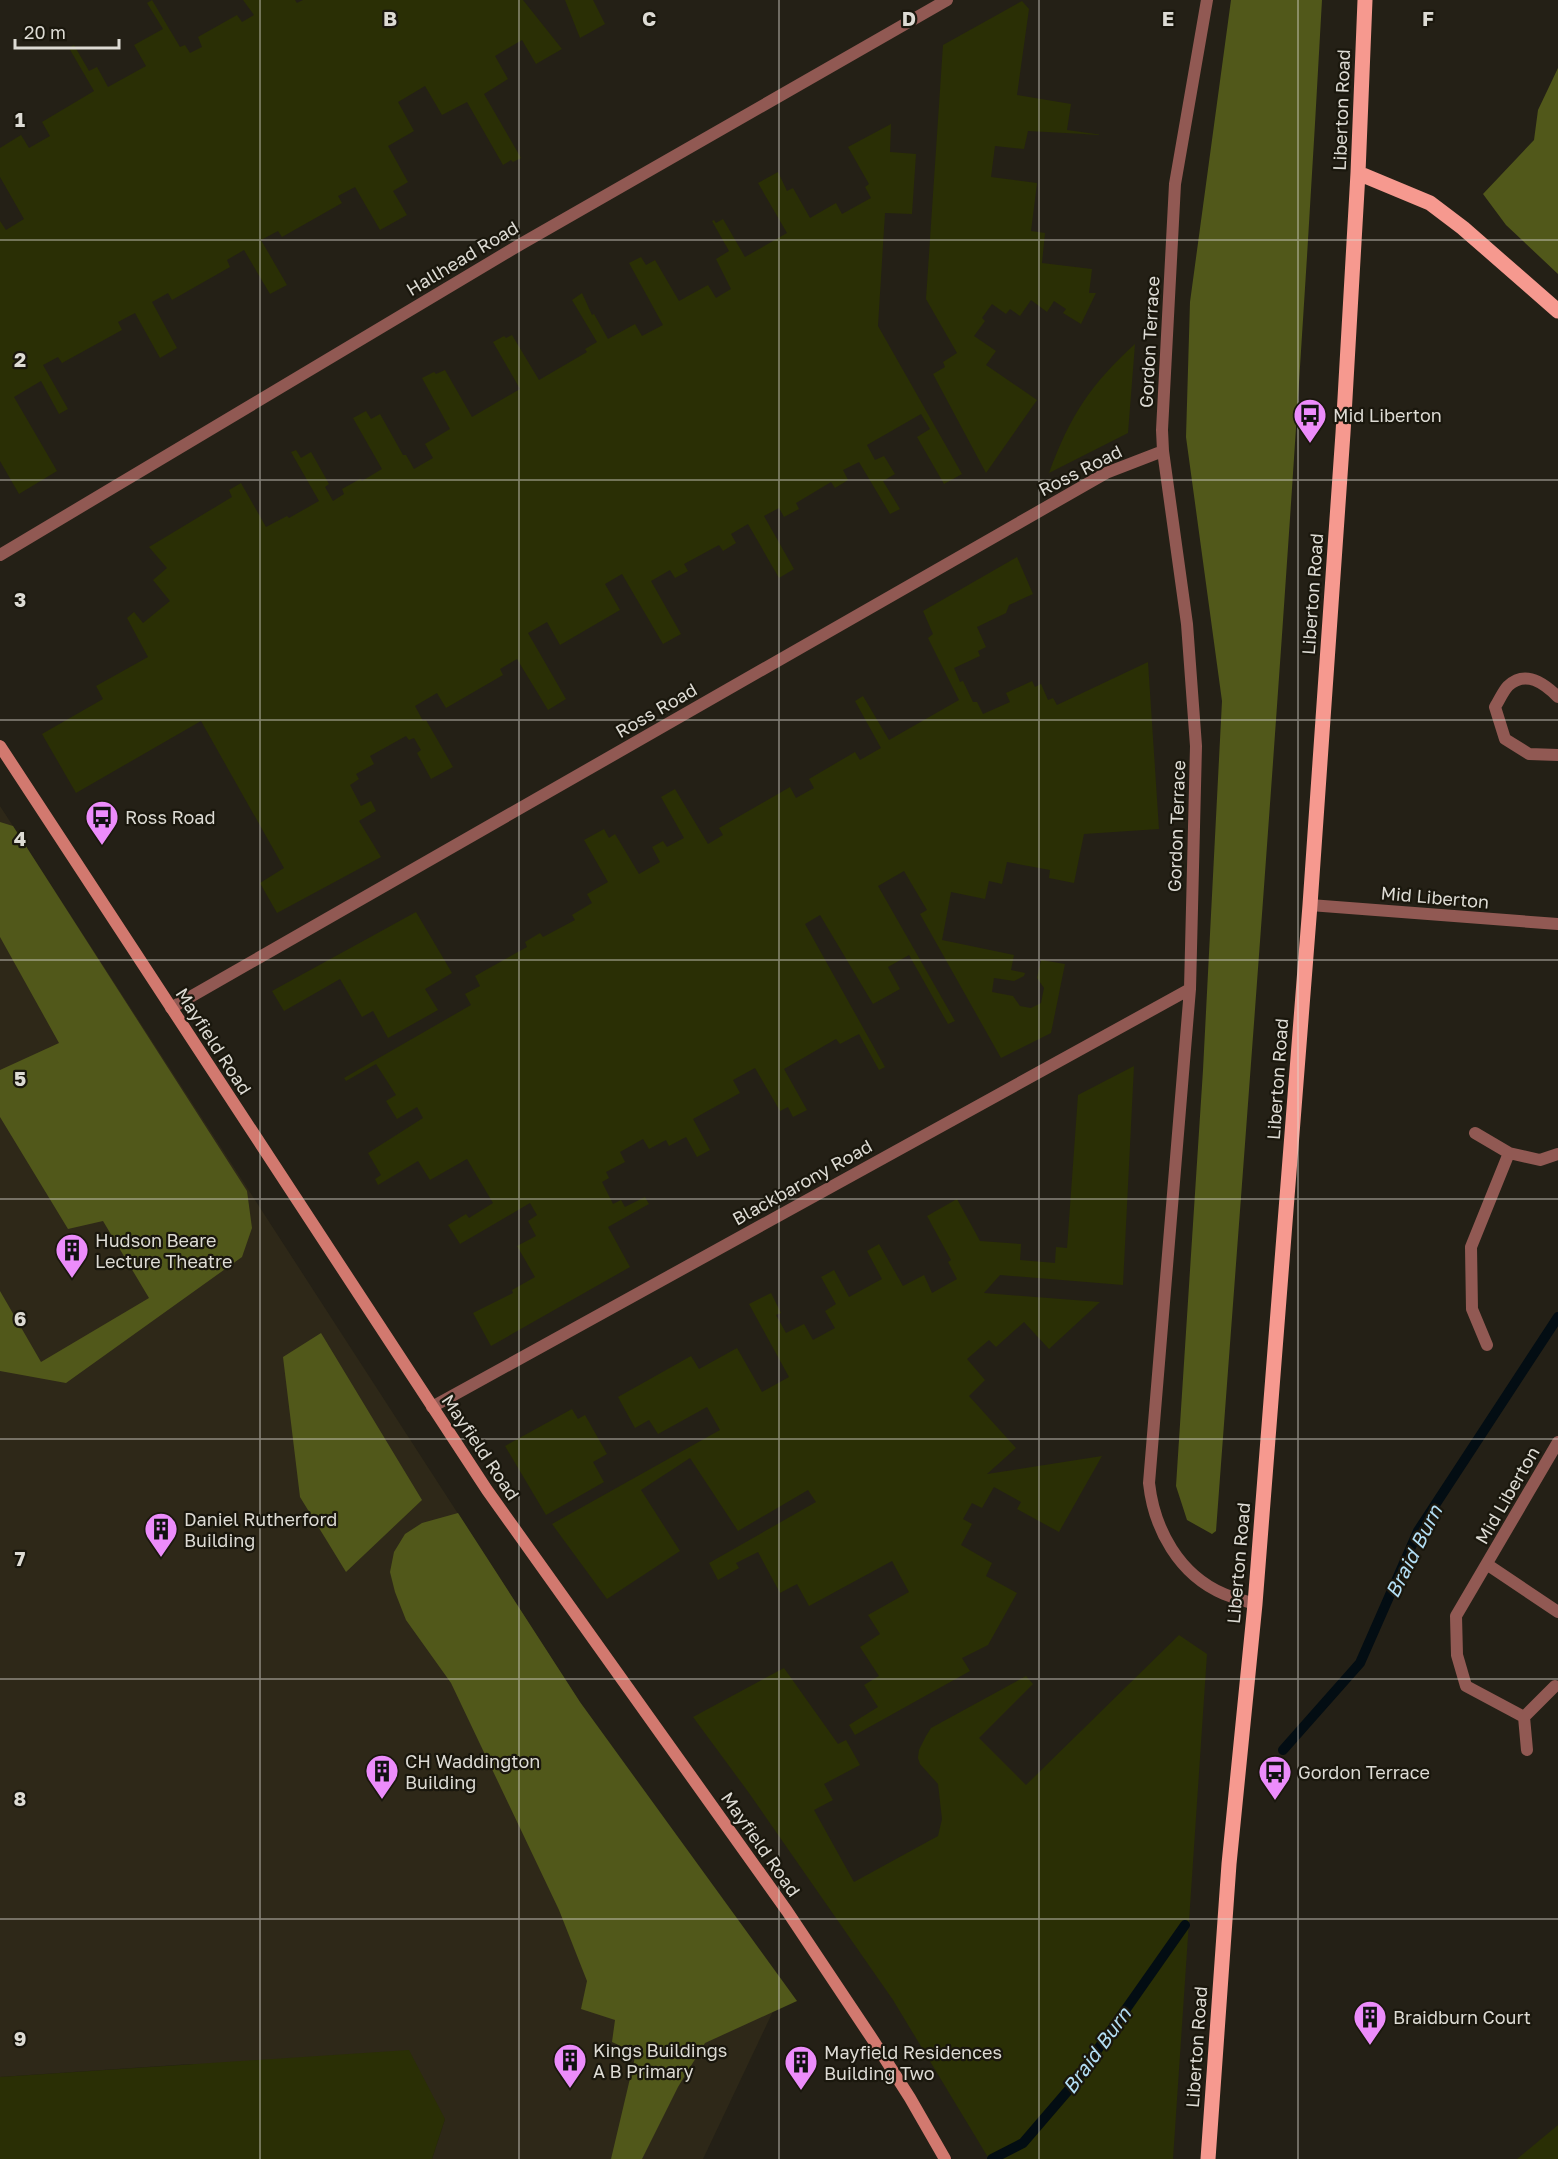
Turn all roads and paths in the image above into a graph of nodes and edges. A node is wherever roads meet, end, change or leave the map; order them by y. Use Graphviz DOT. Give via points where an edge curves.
graph roads {
  1 [pos="947,0"];
  2 [pos="1207,0"];
  3 [pos="1365,0"];
  4 [pos="1358,173"];
  5 [pos="1558,312"];
  6 [pos="1163,451"];
  7 [pos="0,555"];
  8 [pos="1558,697"];
  9 [pos="0,746"];
  10 [pos="1558,755"];
  11 [pos="1310,905"];
  12 [pos="1558,924"];
  13 [pos="1190,988"];
  14 [pos="171,1008"];
  15 [pos="1475,1133"];
  16 [pos="1509,1153"];
  17 [pos="1558,1154"];
  18 [pos="1487,1345"];
  19 [pos="432,1407"];
  20 [pos="1558,1442"];
  21 [pos="1488,1565"];
  22 [pos="1255,1604"];
  23 [pos="1558,1612"];
  24 [pos="1555,1686"];
  25 [pos="1524,1717"];
  26 [pos="1527,1750"];
  27 [pos="945,2159"];
  28 [pos="1208,2159"];
  1 -- 7 [label="street, Hallhead Road" via="521,244"];
  2 -- 6 [label="street, Gordon Terrace" via="1175,184"];
  3 -- 4 [label="main road, Liberton Road"];
  4 -- 5 [label="main road" via="1430,203"];
  4 -- 11 [label="main road, Liberton Road"];
  6 -- 13 [label="street, Gordon Terrace" via="1195,714"];
  6 -- 14 [label="street, Ross Road" via="1106,473"];
  8 -- 10 [label="street" via="1542,681 1522,679 1508,686 1495,707 1505,738 1529,754"];
  9 -- 14 [label="street, Mayfield Road"];
  11 -- 12 [label="street, Mid Liberton"];
  11 -- 22 [label="main road, Liberton Road"];
  13 -- 19 [label="street, Blackbarony Road"];
  13 -- 22 [label="street, Gordon Terrace" via="1149,1483 1159,1527 1182,1562 1205,1583"];
  14 -- 19 [label="street, Mayfield Road"];
  15 -- 16 [label="street"];
  16 -- 17 [label="street" via="1540,1160"];
  16 -- 18 [label="street" via="1471,1247 1472,1309"];
  19 -- 27 [label="street, Mayfield Road" via="793,1921 873,2040"];
  20 -- 21 [label="street, Mid Liberton"];
  21 -- 23 [label="street, Mid Liberton"];
  21 -- 25 [label="street, Mid Liberton" via="1456,1616 1457,1655 1466,1686"];
  22 -- 28 [label="main road, Liberton Road" via="1229,1864"];
  24 -- 25 [label="street"];
  25 -- 26 [label="street"];
}
